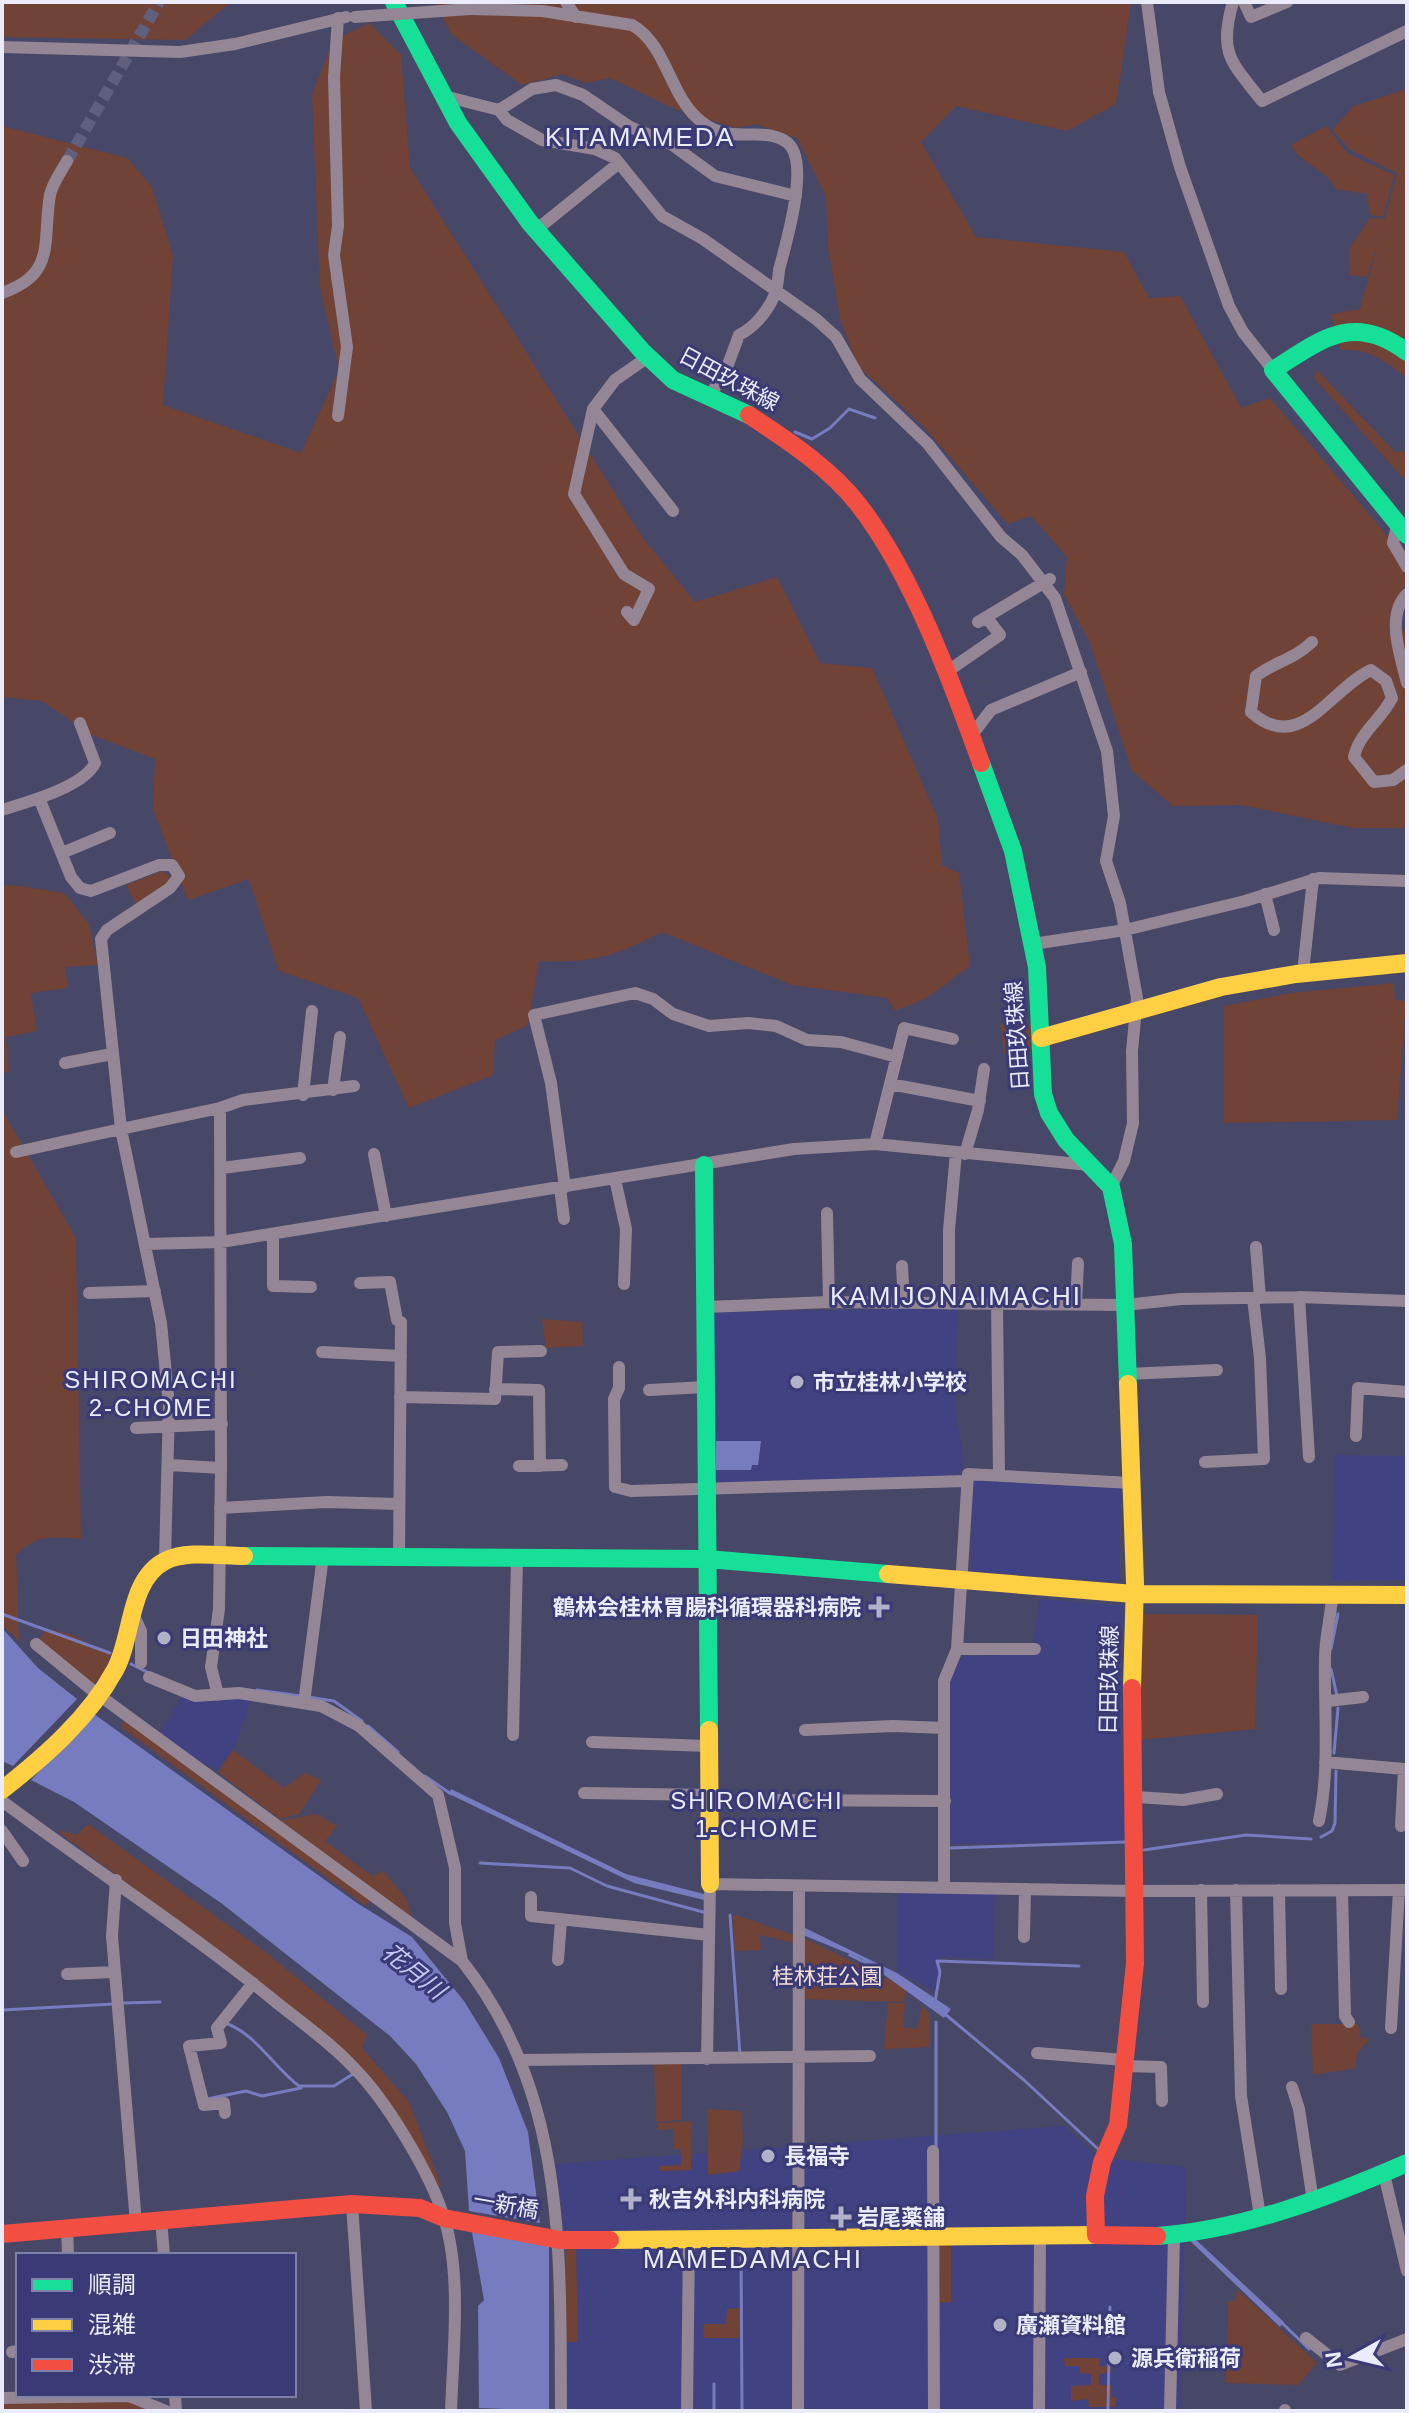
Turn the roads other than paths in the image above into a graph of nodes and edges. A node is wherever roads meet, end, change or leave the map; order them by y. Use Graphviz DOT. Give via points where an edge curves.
graph roads {
  1 [pos="394,2"];
  2 [pos="566,2"];
  3 [pos="1147,2"];
  4 [pos="1233,2"];
  5 [pos="1244,2"];
  6 [pos="1287,2"];
  7 [pos="576,17"];
  8 [pos="338,18"];
  9 [pos="1407,31"];
  10 [pos="2,47"];
  11 [pos="444,96"];
  12 [pos="499,110"];
  13 [pos="67,161"];
  14 [pos="619,163"];
  15 [pos="796,196"];
  16 [pos="536,230"];
  17 [pos="2,293"];
  18 [pos="776,293"];
  19 [pos="1407,352"];
  20 [pos="648,357"];
  21 [pos="1273,370"];
  22 [pos="708,396"];
  23 [pos="593,409"];
  24 [pos="338,416"];
  25 [pos="673,511"];
  26 [pos="1402,528"];
  27 [pos="1407,567"];
  28 [pos="1048,581"];
  29 [pos="1407,594"];
  30 [pos="627,612"];
  31 [pos="1312,642"];
  32 [pos="1081,672"];
  33 [pos="945,673"];
  34 [pos="1407,683"];
  35 [pos="80,723"];
  36 [pos="971,736"];
  37 [pos="1407,770"];
  38 [pos="39,798"];
  39 [pos="2,810"];
  40 [pos="110,833"];
  41 [pos="62,853"];
  42 [pos="1313,879"];
  43 [pos="1407,881"];
  44 [pos="1265,894"];
  45 [pos="1125,930"];
  46 [pos="1274,930"];
  47 [pos="1033,944"];
  48 [pos="1304,963"];
  49 [pos="1407,963"];
  50 [pos="1136,1009"];
  51 [pos="312,1011"];
  52 [pos="340,1037"];
  53 [pos="1041,1038"];
  54 [pos="953,1039"];
  55 [pos="112,1054"];
  56 [pos="897,1057"];
  57 [pos="65,1063"];
  58 [pos="984,1069"];
  59 [pos="890,1084"];
  60 [pos="354,1086"];
  61 [pos="333,1090"];
  62 [pos="303,1095"];
  63 [pos="980,1101"];
  64 [pos="220,1108"];
  65 [pos="121,1129"];
  66 [pos="875,1144"];
  67 [pos="16,1152"];
  68 [pos="374,1154"];
  69 [pos="960,1154"];
  70 [pos="300,1158"];
  71 [pos="704,1165"];
  72 [pos="1091,1165"];
  73 [pos="222,1168"];
  74 [pos="615,1179"];
  75 [pos="1111,1187"];
  76 [pos="562,1188"];
  77 [pos="827,1213"];
  78 [pos="386,1216"];
  79 [pos="564,1219"];
  80 [pos="273,1234"];
  81 [pos="221,1242"];
  82 [pos="145,1244"];
  83 [pos="1256,1247"];
  84 [pos="1078,1263"];
  85 [pos="902,1266"];
  86 [pos="360,1283"];
  87 [pos="624,1284"];
  88 [pos="311,1287"];
  89 [pos="155,1291"];
  90 [pos="89,1293"];
  91 [pos="1299,1297"];
  92 [pos="1257,1298"];
  93 [pos="1407,1301"];
  94 [pos="829,1302"];
  95 [pos="904,1303"];
  96 [pos="949,1304"];
  97 [pos="997,1304"];
  98 [pos="1076,1304"];
  99 [pos="1125,1305"];
  100 [pos="706,1307"];
  101 [pos="541,1351"];
  102 [pos="322,1352"];
  103 [pos="401,1356"];
  104 [pos="619,1367"];
  105 [pos="1217,1370"];
  106 [pos="1127,1374"];
  107 [pos="705,1387"];
  108 [pos="495,1389"];
  109 [pos="649,1390"];
  110 [pos="1407,1392"];
  111 [pos="400,1397"];
  112 [pos="222,1424"];
  113 [pos="169,1425"];
  114 [pos="136,1428"];
  115 [pos="1356,1436"];
  116 [pos="1309,1457"];
  117 [pos="1205,1462"];
  118 [pos="169,1465"];
  119 [pos="562,1465"];
  120 [pos="519,1466"];
  121 [pos="540,1466"];
  122 [pos="221,1468"];
  123 [pos="999,1474"];
  124 [pos="965,1481"];
  125 [pos="1131,1483"];
  126 [pos="707,1487"];
  127 [pos="399,1504"];
  128 [pos="220,1508"];
  129 [pos="218,1555"];
  130 [pos="323,1556"];
  131 [pos="399,1556"];
  132 [pos="517,1557"];
  133 [pos="165,1559"];
  134 [pos="707,1559"];
  135 [pos="962,1582"];
  136 [pos="1134,1594"];
  137 [pos="1407,1595"];
  138 [pos="1332,1596"];
  139 [pos="133,1614"];
  140 [pos="36,1644"];
  141 [pos="957,1649"];
  142 [pos="1035,1649"];
  143 [pos="141,1663"];
  144 [pos="149,1677"];
  145 [pos="216,1690"];
  146 [pos="100,1695"];
  147 [pos="1363,1697"];
  148 [pos="304,1699"];
  149 [pos="1328,1701"];
  150 [pos="944,1728"];
  151 [pos="805,1730"];
  152 [pos="513,1735"];
  153 [pos="592,1742"];
  154 [pos="709,1746"];
  155 [pos="1325,1762"];
  156 [pos="7,1787"];
  157 [pos="584,1793"];
  158 [pos="1217,1794"];
  159 [pos="709,1795"];
  160 [pos="1136,1797"];
  161 [pos="771,1800"];
  162 [pos="2,1801"];
  163 [pos="945,1801"];
  164 [pos="1319,1821"];
  165 [pos="1401,1826"];
  166 [pos="2,1831"];
  167 [pos="23,1861"];
  168 [pos="116,1880"];
  169 [pos="799,1886"];
  170 [pos="944,1887"];
  171 [pos="1025,1889"];
  172 [pos="1201,1890"];
  173 [pos="1236,1890"];
  174 [pos="1279,1890"];
  175 [pos="1342,1890"];
  176 [pos="1403,1890"];
  177 [pos="1136,1891"];
  178 [pos="709,1895"];
  179 [pos="531,1897"];
  180 [pos="561,1921"];
  181 [pos="709,1935"];
  182 [pos="1024,1937"];
  183 [pos="558,1960"];
  184 [pos="462,1961"];
  185 [pos="115,1972"];
  186 [pos="67,1974"];
  187 [pos="253,1983"];
  188 [pos="1281,1989"];
  189 [pos="1203,2002"];
  190 [pos="1349,2022"];
  191 [pos="1391,2028"];
  192 [pos="1037,2053"];
  193 [pos="870,2056"];
  194 [pos="797,2058"];
  195 [pos="707,2059"];
  196 [pos="521,2060"];
  197 [pos="1124,2063"];
  198 [pos="1292,2087"];
  199 [pos="1162,2101"];
  200 [pos="225,2113"];
  201 [pos="933,2151"];
  202 [pos="1407,2163"];
  203 [pos="1384,2174"];
  204 [pos="1313,2201"];
  205 [pos="352,2204"];
  206 [pos="1260,2216"];
  207 [pos="444,2218"];
  208 [pos="161,2220"];
  209 [pos="136,2223"];
  210 [pos="67,2228"];
  211 [pos="1182,2233"];
  212 [pos="2,2234"];
  213 [pos="1096,2235"];
  214 [pos="1040,2237"];
  215 [pos="932,2238"];
  216 [pos="689,2239"];
  217 [pos="799,2239"];
  218 [pos="560,2240"];
  219 [pos="1404,2248"];
  220 [pos="68,2253"];
  221 [pos="164,2253"];
  222 [pos="1407,2271"];
  223 [pos="1306,2338"];
  224 [pos="1407,2339"];
  225 [pos="131,2397"];
  226 [pos="166,2411"];
  227 [pos="366,2411"];
  228 [pos="451,2411"];
  229 [pos="561,2411"];
  230 [pos="687,2411"];
  231 [pos="798,2411"];
  232 [pos="934,2411"];
  233 [pos="1039,2411"];
  234 [pos="1170,2411"];
  1 -- 11 [label="street, 日田玖珠線"];
  2 -- 7 [label="street"];
  3 -- 21 [label="street" via="1159,92 1180,167 1229,306"];
  4 -- 9 [label="street" via="1226,50 1262,101"];
  5 -- 6 [label="street" via="1251,17"];
  7 -- 8 [label="street, bridge" via="470,9"];
  7 -- 15 [label="street" via="632,25 644,32 674,90 695,117 713,129 735,137 785,141 793,151"];
  8 -- 10 [label="street" via="180,52"];
  8 -- 24 [label="street" via="334,255 347,347"];
  11 -- 12 [label="street"];
  11 -- 16 [label="street, 日田玖珠線"];
  12 -- 14 [label="street" via="542,140 607,152"];
  12 -- 15 [label="street" via="532,89 556,85 671,144 715,176"];
  13 -- 17 [label="street" via="50,192 38,272"];
  14 -- 16 [label="street"];
  14 -- 18 [label="street" via="662,216"];
  15 -- 18 [label="street"];
  16 -- 20 [label="street, 日田玖珠線"];
  18 -- 22 [label="street" via="751,329 739,335 723,378"];
  18 -- 28 [label="street" via="836,337 860,379 928,444 1001,537"];
  19 -- 21 [label="street" via="1391,337 1348,329"];
  20 -- 22 [label="street, 日田玖珠線" via="673,380"];
  20 -- 23 [label="street" via="615,380"];
  21 -- 26 [label="street"];
  22 -- 33 [label="street, 日田玖珠線" via="767,425 857,502 900,567"];
  23 -- 25 [label="street"];
  23 -- 30 [label="street" via="574,494 624,574 649,589 634,620"];
  26 -- 27 [label="street" via="1393,543"];
  28 -- 32 [label="street"];
  28 -- 33 [label="street" via="982,620 1000,635"];
  29 -- 34 [label="street" via="1396,620"];
  31 -- 37 [label="street" via="1295,659 1256,676 1251,712 1263,723 1287,728 1313,716 1371,670 1386,681 1392,698 1357,741 1354,757 1374,782 1393,780"];
  32 -- 36 [label="street" via="991,710"];
  32 -- 45 [label="street" via="1107,751 1114,816 1106,861"];
  33 -- 36 [label="street, 日田玖珠線"];
  35 -- 38 [label="street" via="95,763 90,774"];
  36 -- 47 [label="street, 日田玖珠線" via="1013,851"];
  38 -- 39 [label="street"];
  38 -- 41 [label="street"];
  40 -- 41 [label="street"];
  41 -- 55 [label="street" via="71,877 91,891 159,865 172,865 179,876 101,939"];
  42 -- 43 [label="street"];
  42 -- 44 [label="street"];
  42 -- 48 [label="street"];
  44 -- 45 [label="street"];
  44 -- 46 [label="street"];
  45 -- 47 [label="street"];
  45 -- 50 [label="street"];
  47 -- 53 [label="street, 日田玖珠線"];
  49 -- 50 [label="street" via="1296,974"];
  50 -- 53 [label="street"];
  50 -- 75 [label="street" via="1133,1123"];
  51 -- 62 [label="street"];
  52 -- 61 [label="street"];
  53 -- 72 [label="street, 日田玖珠線" via="1041,1079 1049,1113"];
  54 -- 56 [label="street" via="904,1028"];
  55 -- 57 [label="street"];
  55 -- 65 [label="street"];
  56 -- 59 [label="street"];
  56 -- 76 [label="street" via="841,1042 807,1040 776,1026 709,1026 635,993 534,1015 551,1083"];
  58 -- 63 [label="street"];
  59 -- 63 [label="street"];
  59 -- 66 [label="street"];
  60 -- 61 [label="street"];
  61 -- 62 [label="street"];
  62 -- 64 [label="street" via="243,1100"];
  63 -- 69 [label="street"];
  64 -- 65 [label="street"];
  64 -- 73 [label="street"];
  65 -- 67 [label="street"];
  65 -- 82 [label="street"];
  66 -- 69 [label="street"];
  66 -- 71 [label="street" via="794,1149"];
  68 -- 78 [label="street"];
  69 -- 72 [label="street"];
  69 -- 96 [label="street" via="949,1230"];
  70 -- 73 [label="street"];
  71 -- 74 [label="street"];
  71 -- 100 [label="street"];
  72 -- 75 [label="street, 日田玖珠線"];
  73 -- 81 [label="street"];
  74 -- 76 [label="street"];
  74 -- 87 [label="street" via="626,1229"];
  75 -- 99 [label="street, 日田玖珠線" via="1123,1244"];
  76 -- 78 [label="street"];
  76 -- 79 [label="street"];
  77 -- 94 [label="street"];
  78 -- 80 [label="street"];
  80 -- 81 [label="street"];
  80 -- 88 [label="street" via="273,1286"];
  81 -- 82 [label="street"];
  81 -- 112 [label="street"];
  82 -- 89 [label="street"];
  83 -- 92 [label="street"];
  84 -- 98 [label="street"];
  85 -- 95 [label="street"];
  86 -- 103 [label="street" via="390,1282 401,1322"];
  89 -- 90 [label="street"];
  89 -- 113 [label="street"];
  91 -- 92 [label="street"];
  91 -- 93 [label="street"];
  91 -- 116 [label="street"];
  92 -- 99 [label="street"];
  92 -- 117 [label="street" via="1264,1459"];
  94 -- 95 [label="street"];
  94 -- 100 [label="street"];
  95 -- 96 [label="street"];
  96 -- 97 [label="street"];
  97 -- 98 [label="street"];
  97 -- 123 [label="street"];
  98 -- 99 [label="street"];
  99 -- 106 [label="street, 日田玖珠線"];
  100 -- 107 [label="street"];
  101 -- 108 [label="street" via="498,1352"];
  102 -- 103 [label="street"];
  103 -- 111 [label="street"];
  104 -- 126 [label="street" via="615,1487"];
  105 -- 106 [label="street"];
  106 -- 125 [label="street, 日田玖珠線"];
  107 -- 109 [label="street"];
  107 -- 126 [label="street"];
  108 -- 111 [label="street" via="495,1399"];
  108 -- 121 [label="street" via="539,1390"];
  110 -- 115 [label="street" via="1358,1388"];
  111 -- 127 [label="street"];
  112 -- 113 [label="street"];
  112 -- 122 [label="street"];
  113 -- 114 [label="street"];
  113 -- 118 [label="street"];
  118 -- 122 [label="street"];
  118 -- 133 [label="street"];
  119 -- 121 [label="street"];
  120 -- 121 [label="street"];
  122 -- 128 [label="street"];
  123 -- 124 [label="street" via="968,1474"];
  123 -- 125 [label="street"];
  124 -- 126 [label="street"];
  124 -- 135 [label="street"];
  125 -- 136 [label="street, 日田玖珠線"];
  126 -- 134 [label="street"];
  127 -- 128 [label="street"];
  127 -- 131 [label="street"];
  128 -- 129 [label="street"];
  129 -- 130 [label="street"];
  129 -- 133 [label="street"];
  129 -- 145 [label="street" via="219,1609 211,1667"];
  130 -- 131 [label="street"];
  130 -- 148 [label="street"];
  131 -- 132 [label="street"];
  132 -- 134 [label="street"];
  132 -- 152 [label="street"];
  133 -- 139 [label="street" via="146,1575"];
  134 -- 135 [label="street"];
  134 -- 154 [label="street"];
  135 -- 136 [label="street"];
  135 -- 141 [label="street"];
  136 -- 138 [label="street"];
  136 -- 160 [label="street, 日田玖珠線" via="1131,1739"];
  137 -- 138 [label="street"];
  138 -- 149 [label="street" via="1325,1662"];
  139 -- 143 [label="street" via="141,1631"];
  139 -- 146 [label="street" via="125,1649"];
  140 -- 146 [label="street"];
  141 -- 142 [label="street"];
  141 -- 150 [label="street" via="944,1681"];
  144 -- 145 [label="street" via="195,1696"];
  145 -- 148 [label="street"];
  146 -- 156 [label="street"];
  146 -- 184 [label="street"];
  147 -- 149 [label="street"];
  148 -- 184 [label="street" via="359,1726 438,1795 454,1859 455,1923"];
  149 -- 155 [label="street"];
  150 -- 151 [label="street"];
  150 -- 163 [label="street"];
  153 -- 154 [label="street"];
  154 -- 159 [label="street"];
  155 -- 164 [label="street"];
  155 -- 165 [label="street" via="1404,1769"];
  157 -- 159 [label="street"];
  158 -- 160 [label="street" via="1183,1800"];
  159 -- 178 [label="street"];
  160 -- 177 [label="street, 日田玖珠線"];
  161 -- 163 [label="street"];
  162 -- 168 [label="street"];
  163 -- 170 [label="street"];
  166 -- 167 [label="street"];
  168 -- 185 [label="street"];
  168 -- 187 [label="street"];
  169 -- 170 [label="street"];
  169 -- 178 [label="street"];
  169 -- 194 [label="street"];
  170 -- 171 [label="street"];
  171 -- 177 [label="street"];
  171 -- 182 [label="street"];
  172 -- 173 [label="street"];
  172 -- 177 [label="street"];
  172 -- 189 [label="street"];
  173 -- 174 [label="street"];
  173 -- 206 [label="street" via="1241,2096"];
  174 -- 175 [label="street"];
  174 -- 188 [label="street"];
  175 -- 176 [label="street"];
  175 -- 190 [label="street"];
  176 -- 191 [label="street"];
  177 -- 197 [label="street, 日田玖珠線" via="1134,1989"];
  178 -- 181 [label="street"];
  179 -- 180 [label="street" via="531,1916"];
  180 -- 181 [label="street"];
  180 -- 183 [label="street"];
  181 -- 195 [label="street"];
  184 -- 196 [label="street" via="488,1995"];
  185 -- 186 [label="street"];
  185 -- 209 [label="street"];
  187 -- 200 [label="street" via="217,2028 221,2043 189,2046 204,2105 224,2103"];
  187 -- 207 [label="street" via="356,2070 400,2131"];
  192 -- 197 [label="street"];
  193 -- 194 [label="street"];
  194 -- 195 [label="street"];
  194 -- 217 [label="street"];
  195 -- 196 [label="street"];
  196 -- 218 [label="street" via="544,2130"];
  197 -- 199 [label="street" via="1161,2067"];
  197 -- 213 [label="street, 日田玖珠線" via="1118,2125 1095,2196"];
  198 -- 204 [label="street"];
  201 -- 215 [label="street"];
  202 -- 203 [label="street"];
  203 -- 204 [label="street"];
  203 -- 219 [label="street"];
  204 -- 206 [label="street"];
  205 -- 207 [label="street, 一新橋" via="420,2208"];
  205 -- 208 [label="street, 一新橋"];
  205 -- 227 [label="street"];
  206 -- 211 [label="street"];
  207 -- 218 [label="street, 一新橋"];
  207 -- 228 [label="street" via="454,2309"];
  208 -- 209 [label="street, 一新橋"];
  208 -- 221 [label="street"];
  209 -- 210 [label="street, 一新橋"];
  210 -- 212 [label="street, 一新橋"];
  210 -- 220 [label="street"];
  211 -- 213 [label="street"];
  211 -- 234 [label="street"];
  213 -- 214 [label="street, 一新橋"];
  214 -- 215 [label="street, 一新橋"];
  214 -- 233 [label="street"];
  215 -- 217 [label="street, 一新橋"];
  215 -- 232 [label="street"];
  216 -- 217 [label="street, 一新橋"];
  216 -- 218 [label="street, 一新橋"];
  216 -- 230 [label="street"];
  217 -- 231 [label="street"];
  218 -- 229 [label="street"];
  219 -- 222 [label="street"];
  223 -- 224 [label="street" via="1340,2365"];
  225 -- 226 [label="street"];
}
